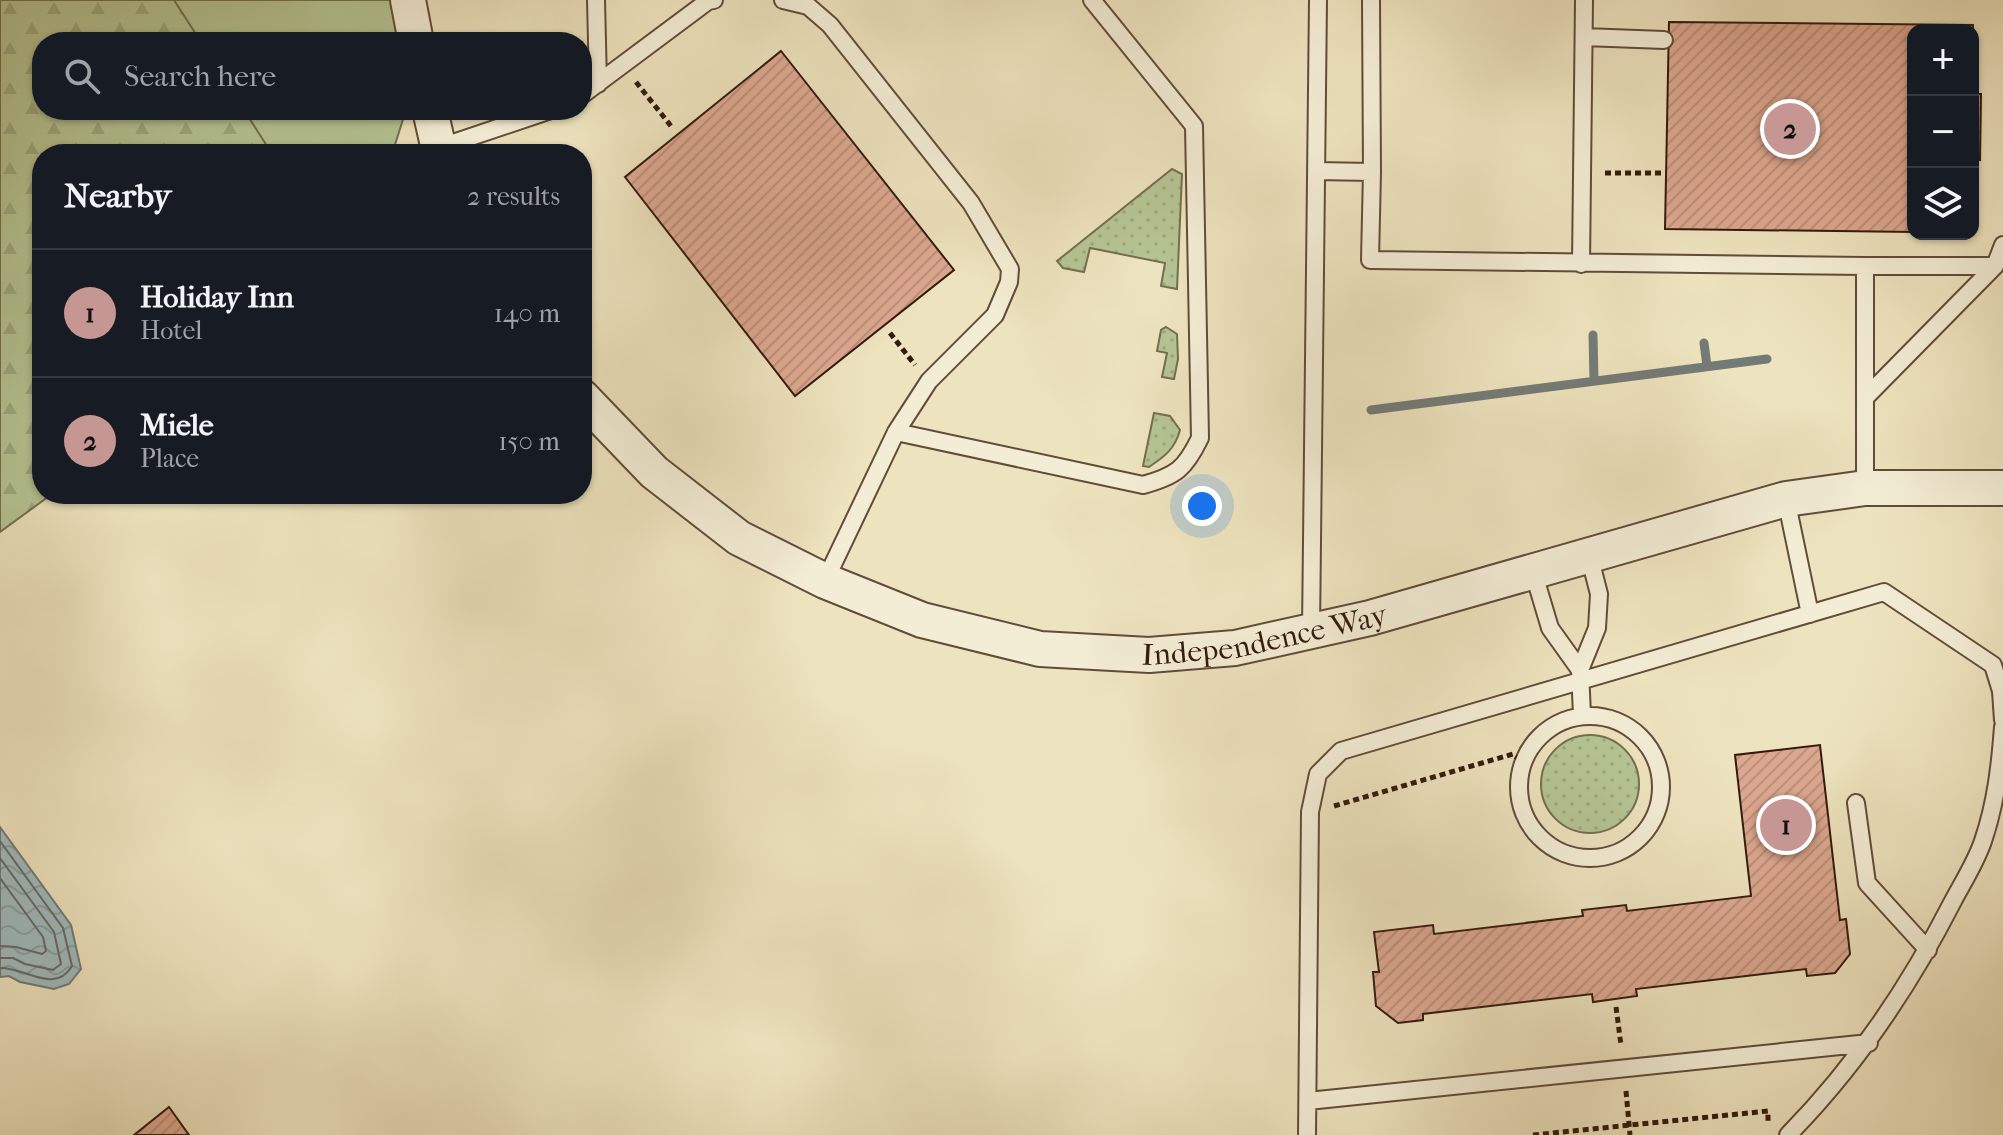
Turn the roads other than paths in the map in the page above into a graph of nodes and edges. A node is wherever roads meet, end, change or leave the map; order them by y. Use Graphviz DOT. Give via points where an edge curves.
graph roads {
  1 [pos="408,0"];
  2 [pos="596,0"];
  3 [pos="714,0"];
  4 [pos="783,0"];
  5 [pos="1092,0"];
  6 [pos="1318,0"];
  7 [pos="1371,0"];
  8 [pos="1584,0"];
  9 [pos="414,32"];
  10 [pos="1584,37"];
  11 [pos="1664,40"];
  12 [pos="598,84"];
  13 [pos="592,88"];
  14 [pos="432,120"];
  15 [pos="524,120"];
  16 [pos="437,144"];
  17 [pos="458,144"];
  18 [pos="1316,171"];
  19 [pos="1372,172"];
  20 [pos="2003,245"];
  21 [pos="1581,264"];
  22 [pos="1865,266"];
  23 [pos="1995,266"];
  24 [pos="1865,398"];
  25 [pos="592,407"];
  26 [pos="896,432"];
  27 [pos="1865,488"];
  28 [pos="2003,488"];
  29 [pos="1786,499"];
  30 [pos="1589,555"];
  31 [pos="1533,571"];
  32 [pos="825,581"];
  33 [pos="1810,614"];
  34 [pos="1311,631"];
  35 [pos="1581,676"];
  36 [pos="1582,715"];
  37 [pos="2003,720"];
  38 [pos="2003,727"];
  39 [pos="1856,803"];
  40 [pos="1928,950"];
  41 [pos="1869,1043"];
  42 [pos="1308,1101"];
  43 [pos="1307,1135"];
  44 [pos="1788,1135"];
  1 -- 9 [label="street"];
  2 -- 12 [label="lane"];
  3 -- 12 [label="lane"];
  4 -- 26 [label="lane" via="808,6 830,25 971,203 1010,269 995,315 929,381"];
  5 -- 26 [label="lane" via="1194,126 1200,438 1189,461 1170,478 1143,485"];
  6 -- 18 [label="lane"];
  7 -- 19 [label="lane"];
  8 -- 10 [label="lane"];
  10 -- 11 [label="lane"];
  10 -- 21 [label="lane"];
  12 -- 13 [label="lane"];
  14 -- 16 [label="street"];
  15 -- 17 [label="lane"];
  18 -- 19 [label="lane"];
  18 -- 34 [label="lane"];
  19 -- 21 [label="lane" via="1370,260"];
  20 -- 23 [label="lane"];
  21 -- 22 [label="lane"];
  22 -- 23 [label="lane"];
  22 -- 24 [label="lane"];
  23 -- 24 [label="lane"];
  24 -- 27 [label="lane"];
  25 -- 32 [label="street, Independence Way" via="654,472 739,538"];
  26 -- 32 [label="lane"];
  27 -- 28 [label="street, Independence Way"];
  27 -- 29 [label="street, Independence Way"];
  29 -- 30 [label="street, Independence Way"];
  29 -- 33 [label="lane"];
  30 -- 31 [label="street, Independence Way"];
  30 -- 35 [label="lane" via="1599,594 1597,628"];
  31 -- 34 [label="street, Independence Way"];
  31 -- 35 [label="lane" via="1550,628"];
  32 -- 34 [label="street, Independence Way" via="922,620 1040,649 1149,655 1235,648"];
  33 -- 35 [label="lane"];
  33 -- 37 [label="lane" via="1884,592 1993,665"];
  35 -- 36 [label="lane"];
  35 -- 42 [label="lane" via="1341,751 1318,774 1310,812"];
  36 -- 36 [label="lane" via="1557,723 1536,740 1523,763 1518,789 1524,815 1538,837 1560,852 1586,858 1612,855 1636,843 1652,822 1662,797 1661,771 1651,747 1632,728 1608,717"];
  38 -- 40 [label="lane" via="1999,782 1982,844"];
  39 -- 40 [label="lane" via="1867,883"];
  40 -- 41 [label="lane"];
  41 -- 42 [label="lane"];
  41 -- 44 [label="lane"];
  42 -- 43 [label="lane"];
}
